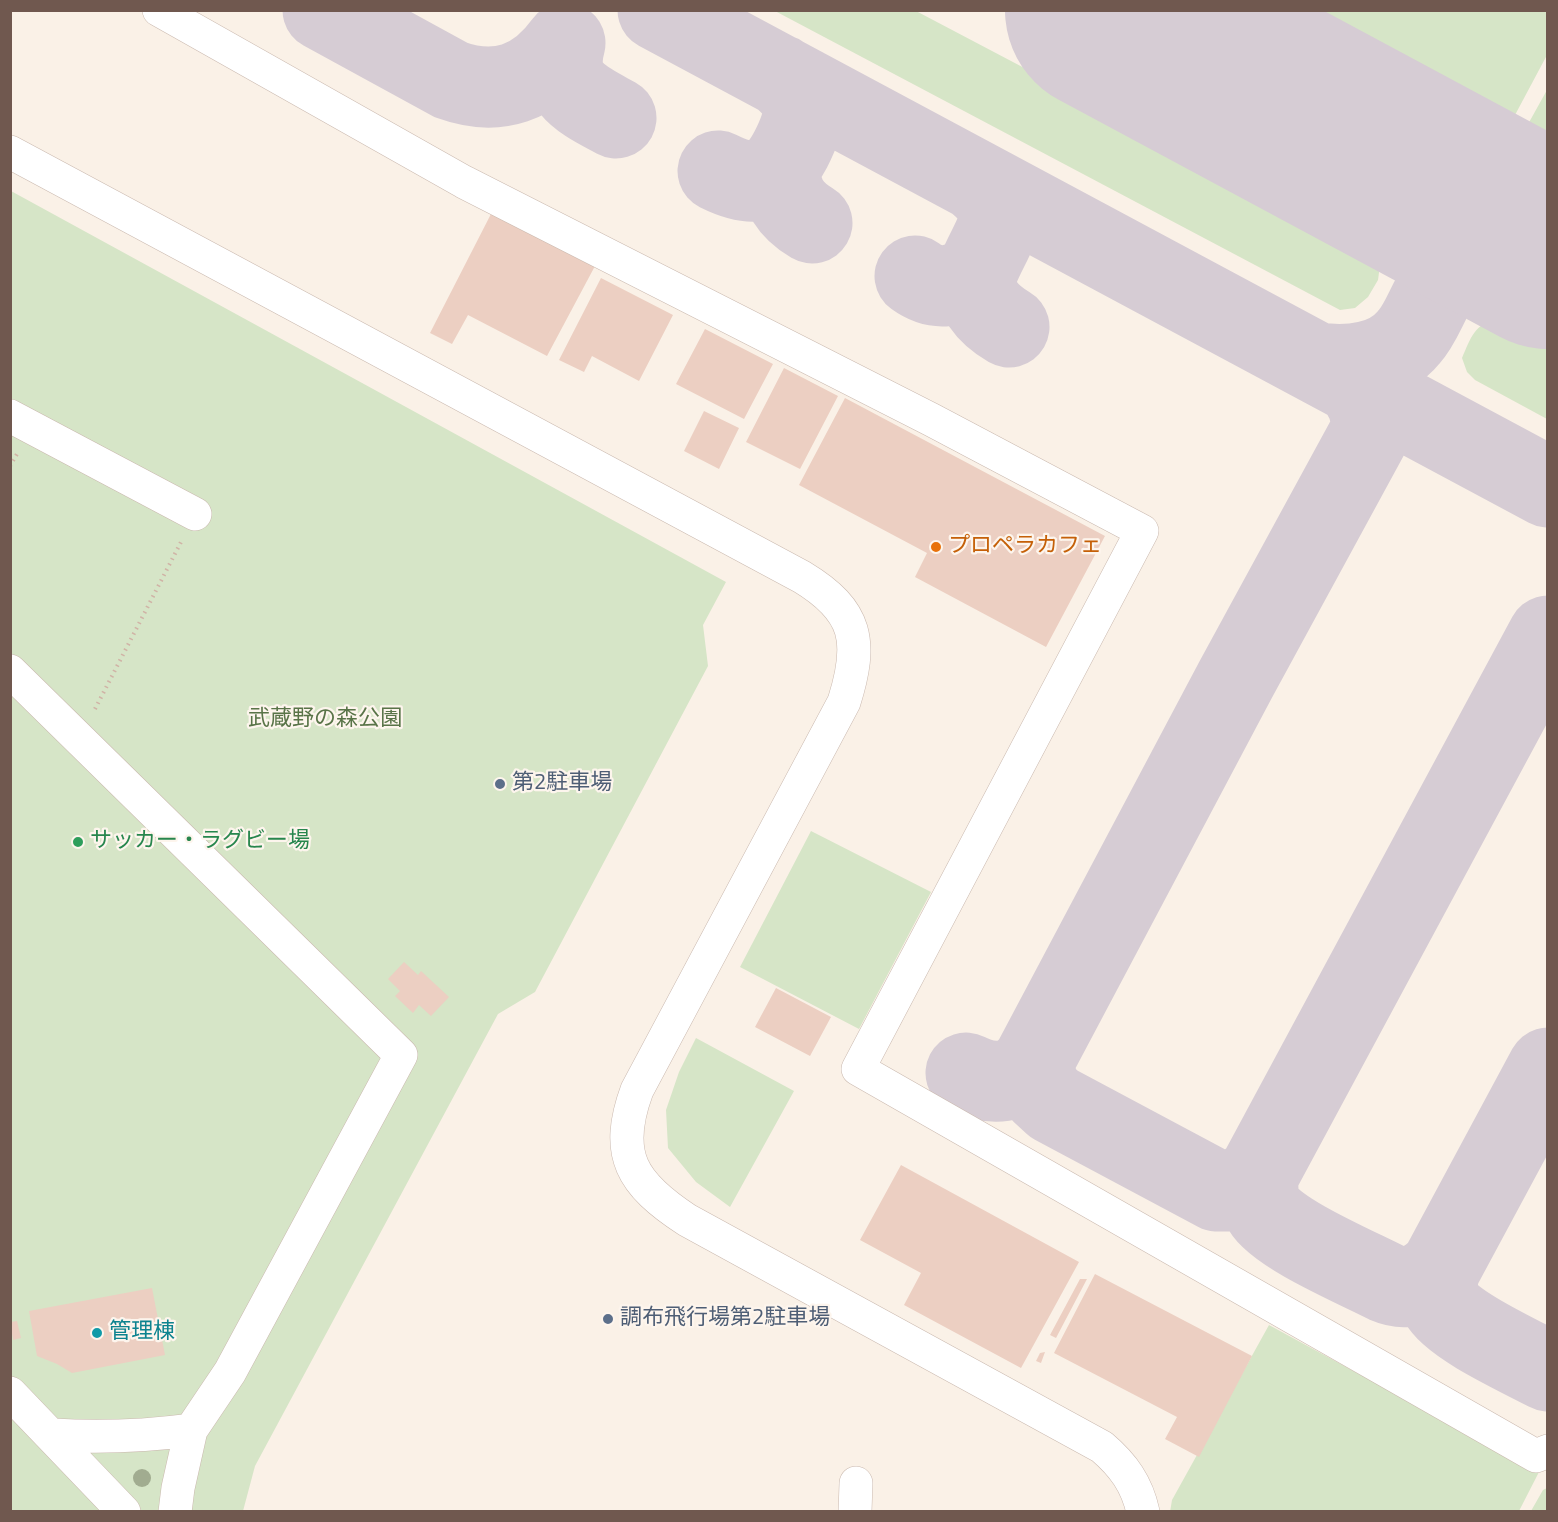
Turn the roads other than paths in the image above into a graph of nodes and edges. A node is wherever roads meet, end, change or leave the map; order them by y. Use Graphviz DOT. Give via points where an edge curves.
graph roads {
  1 [pos="159,10"];
  2 [pos="10,152"];
  3 [pos="10,416"];
  4 [pos="195,514"];
  5 [pos="10,671"];
  6 [pos="10,1393"];
  7 [pos="191,1430"];
  8 [pos="53,1435"];
  9 [pos="1548,1451"];
  10 [pos="124,1512"];
  11 [pos="175,1512"];
  12 [pos="1143,1512"];
  1 -- 9 [label="street" via="464,182 1142,531 858,1069 1536,1456"];
  2 -- 12 [label="street" via="802,577 832,597 844,613 853,637 854,667 844,702 637,1090 629,1111 627,1133 632,1167 646,1189 687,1220 1102,1447 1124,1468"];
  3 -- 4 [label="street"];
  5 -- 7 [label="street" via="401,1055 230,1372"];
  6 -- 8 [label="street"];
  7 -- 8 [label="street" via="90,1438"];
  7 -- 11 [label="street"];
  8 -- 10 [label="street"];
}
